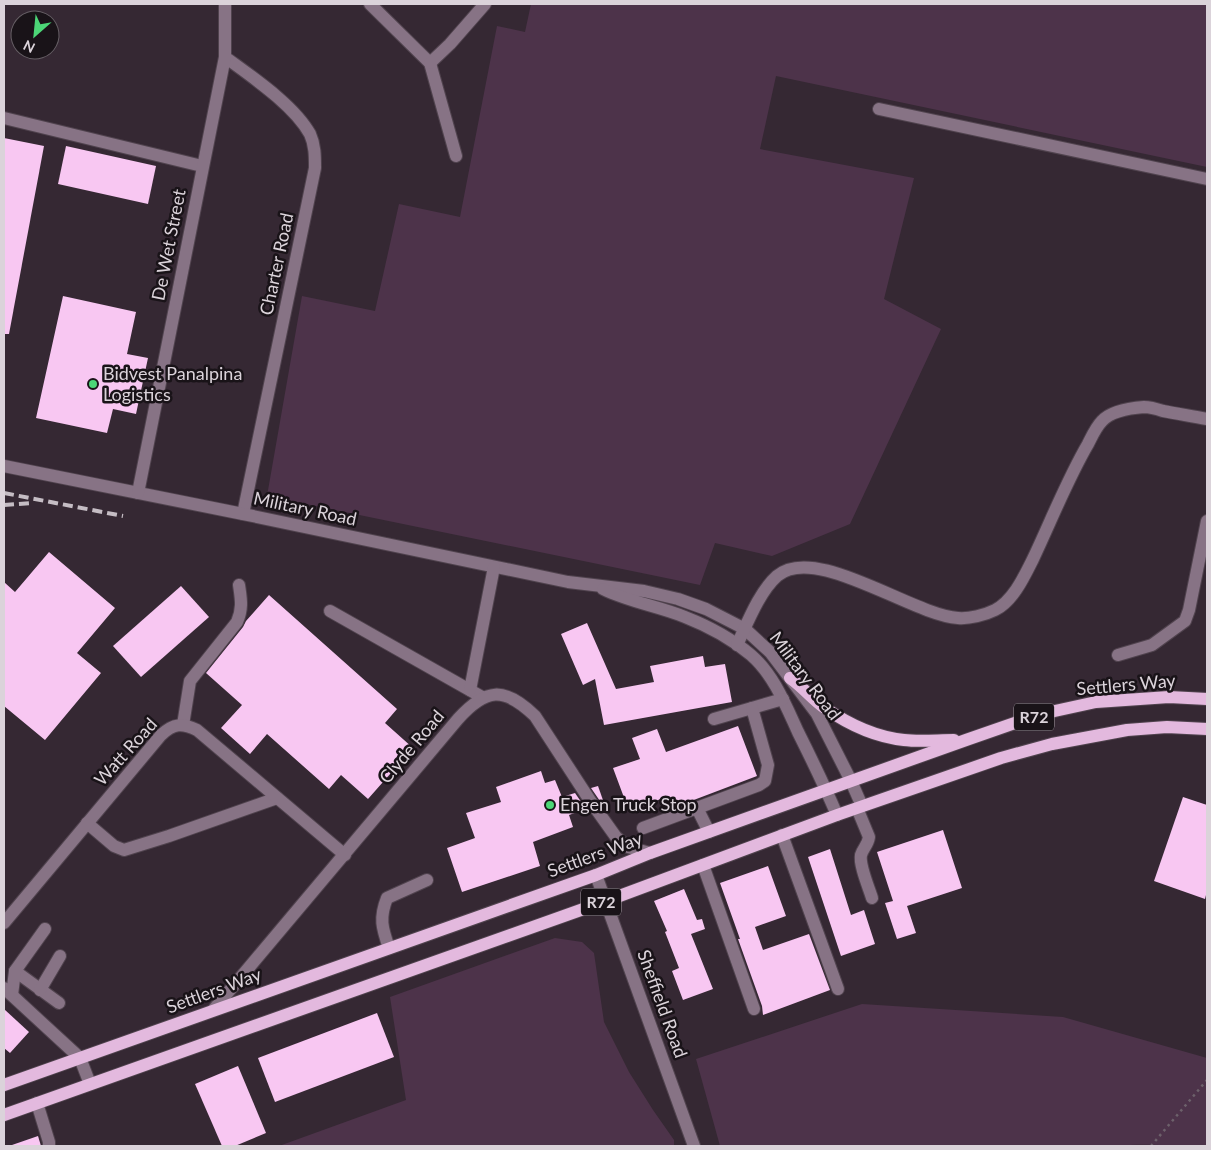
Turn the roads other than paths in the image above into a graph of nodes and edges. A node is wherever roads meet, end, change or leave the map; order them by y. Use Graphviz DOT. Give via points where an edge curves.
graph roads {
  1 [pos="225,4"];
  2 [pos="370,4"];
  3 [pos="485,4"];
  4 [pos="225,57"];
  5 [pos="430,63"];
  6 [pos="879,109"];
  7 [pos="4,118"];
  8 [pos="456,156"];
  9 [pos="202,166"];
  10 [pos="1207,179"];
  11 [pos="1207,419"];
  12 [pos="4,466"];
  13 [pos="138,493"];
  14 [pos="243,514"];
  15 [pos="1207,521"];
  16 [pos="494,566"];
  17 [pos="238,585"];
  18 [pos="598,586"];
  19 [pos="330,611"];
  20 [pos="745,629"];
  21 [pos="738,645"];
  22 [pos="1118,655"];
  23 [pos="790,678"];
  24 [pos="470,690"];
  25 [pos="482,698"];
  26 [pos="783,699"];
  27 [pos="1207,699"];
  28 [pos="752,708"];
  29 [pos="714,719"];
  30 [pos="183,725"];
  31 [pos="1207,729"];
  32 [pos="966,740"];
  33 [pos="852,781"];
  34 [pos="827,790"];
  35 [pos="277,798"];
  36 [pos="860,807"];
  37 [pos="697,808"];
  38 [pos="837,815"];
  39 [pos="87,823"];
  40 [pos="643,828"];
  41 [pos="709,832"];
  42 [pos="782,835"];
  43 [pos="650,853"];
  44 [pos="345,854"];
  45 [pos="703,865"];
  46 [pos="596,875"];
  47 [pos="427,880"];
  48 [pos="872,898"];
  49 [pos="606,901"];
  50 [pos="4,923"];
  51 [pos="45,928"];
  52 [pos="389,948"];
  53 [pos="60,956"];
  54 [pos="15,971"];
  55 [pos="838,989"];
  56 [pos="40,990"];
  57 [pos="8,991"];
  58 [pos="59,1003"];
  59 [pos="754,1009"];
  60 [pos="214,1010"];
  61 [pos="80,1058"];
  62 [pos="90,1084"];
  63 [pos="4,1085"];
  64 [pos="37,1103"];
  65 [pos="4,1115"];
  66 [pos="49,1146"];
  67 [pos="694,1146"];
  1 -- 4 [label="street, De Wet Street"];
  2 -- 5 [label="street"];
  3 -- 5 [label="street"];
  4 -- 9 [label="street, De Wet Street"];
  4 -- 14 [label="street, Charter Road" via="263,85 302,123 310,134 316,156"];
  5 -- 8 [label="street"];
  6 -- 10 [label="street"];
  7 -- 9 [label="street"];
  9 -- 13 [label="street, De Wet Street"];
  11 -- 20 [label="street" via="1146,407 1119,412 1101,421 1080,457 1029,566 1008,602 994,610 959,618 943,615 842,575 798,567 778,576 770,584"];
  12 -- 13 [label="street, Military Road"];
  13 -- 14 [label="street, Military Road"];
  14 -- 16 [label="street, Military Road"];
  15 -- 22 [label="street" via="1190,610 1185,621 1152,645"];
  16 -- 18 [label="street, Military Road"];
  16 -- 24 [label="street"];
  17 -- 30 [label="street" via="240,615 190,681"];
  18 -- 20 [label="street, Military Road" via="678,599"];
  18 -- 21 [label="street, Military Road" via="684,617"];
  19 -- 24 [label="street"];
  20 -- 21 [label="street"];
  20 -- 23 [label="street, Military Road" via="770,652"];
  21 -- 26 [label="street, Military Road" via="766,671"];
  23 -- 32 [label="main road" via="824,707 876,734 904,740"];
  23 -- 33 [label="street, Military Road" via="816,714"];
  24 -- 25 [label="street"];
  25 -- 43 [label="street" via="496,694 525,706 535,716 616,837 628,847"];
  25 -- 44 [label="street, Clyde Road" via="458,719"];
  26 -- 28 [label="street"];
  26 -- 34 [label="street, Military Road"];
  27 -- 32 [label="main road, Settlers Way / R72" via="1169,697 1096,702 1041,714"];
  28 -- 29 [label="street"];
  28 -- 37 [label="street" via="768,766 765,781"];
  30 -- 35 [label="street, Watt Road" via="198,730"];
  30 -- 39 [label="street, Watt Road" via="174,725 161,735"];
  31 -- 36 [label="main road, R72" via="1127,730 1052,744 1001,758"];
  32 -- 33 [label="main road, Settlers Way / R72"];
  33 -- 34 [label="main road, Settlers Way / R72"];
  33 -- 36 [label="street, Military Road"];
  34 -- 38 [label="street, Military Road"];
  34 -- 41 [label="main road, Settlers Way / R72"];
  35 -- 39 [label="street" via="124,850 114,846"];
  35 -- 44 [label="street, Watt Road"];
  36 -- 38 [label="main road, R72"];
  36 -- 48 [label="street, Military Road" via="869,837 860,860"];
  37 -- 40 [label="street"];
  37 -- 41 [label="street"];
  38 -- 42 [label="main road, R72"];
  39 -- 50 [label="street, Watt Road"];
  41 -- 43 [label="main road, Settlers Way / R72"];
  42 -- 45 [label="main road, R72"];
  42 -- 55 [label="street"];
  43 -- 46 [label="main road, Settlers Way / R72"];
  44 -- 60 [label="street, Clyde Road"];
  45 -- 49 [label="main road, R72"];
  45 -- 59 [label="street"];
  46 -- 49 [label="street, Sheffield Road"];
  46 -- 52 [label="main road, Settlers Way / R72"];
  47 -- 52 [label="street" via="387,898 382,910 382,928"];
  49 -- 62 [label="main road, R72"];
  49 -- 67 [label="street, Sheffield Road"];
  51 -- 54 [label="street"];
  52 -- 60 [label="main road, Settlers Way / R72"];
  53 -- 56 [label="street"];
  54 -- 56 [label="street"];
  54 -- 57 [label="street"];
  56 -- 58 [label="street"];
  57 -- 61 [label="street"];
  60 -- 61 [label="main road, Settlers Way / R72"];
  61 -- 62 [label="street"];
  61 -- 63 [label="main road, Settlers Way / R72"];
  62 -- 64 [label="main road, R72"];
  64 -- 65 [label="main road, R72"];
  64 -- 66 [label="street"];
}
